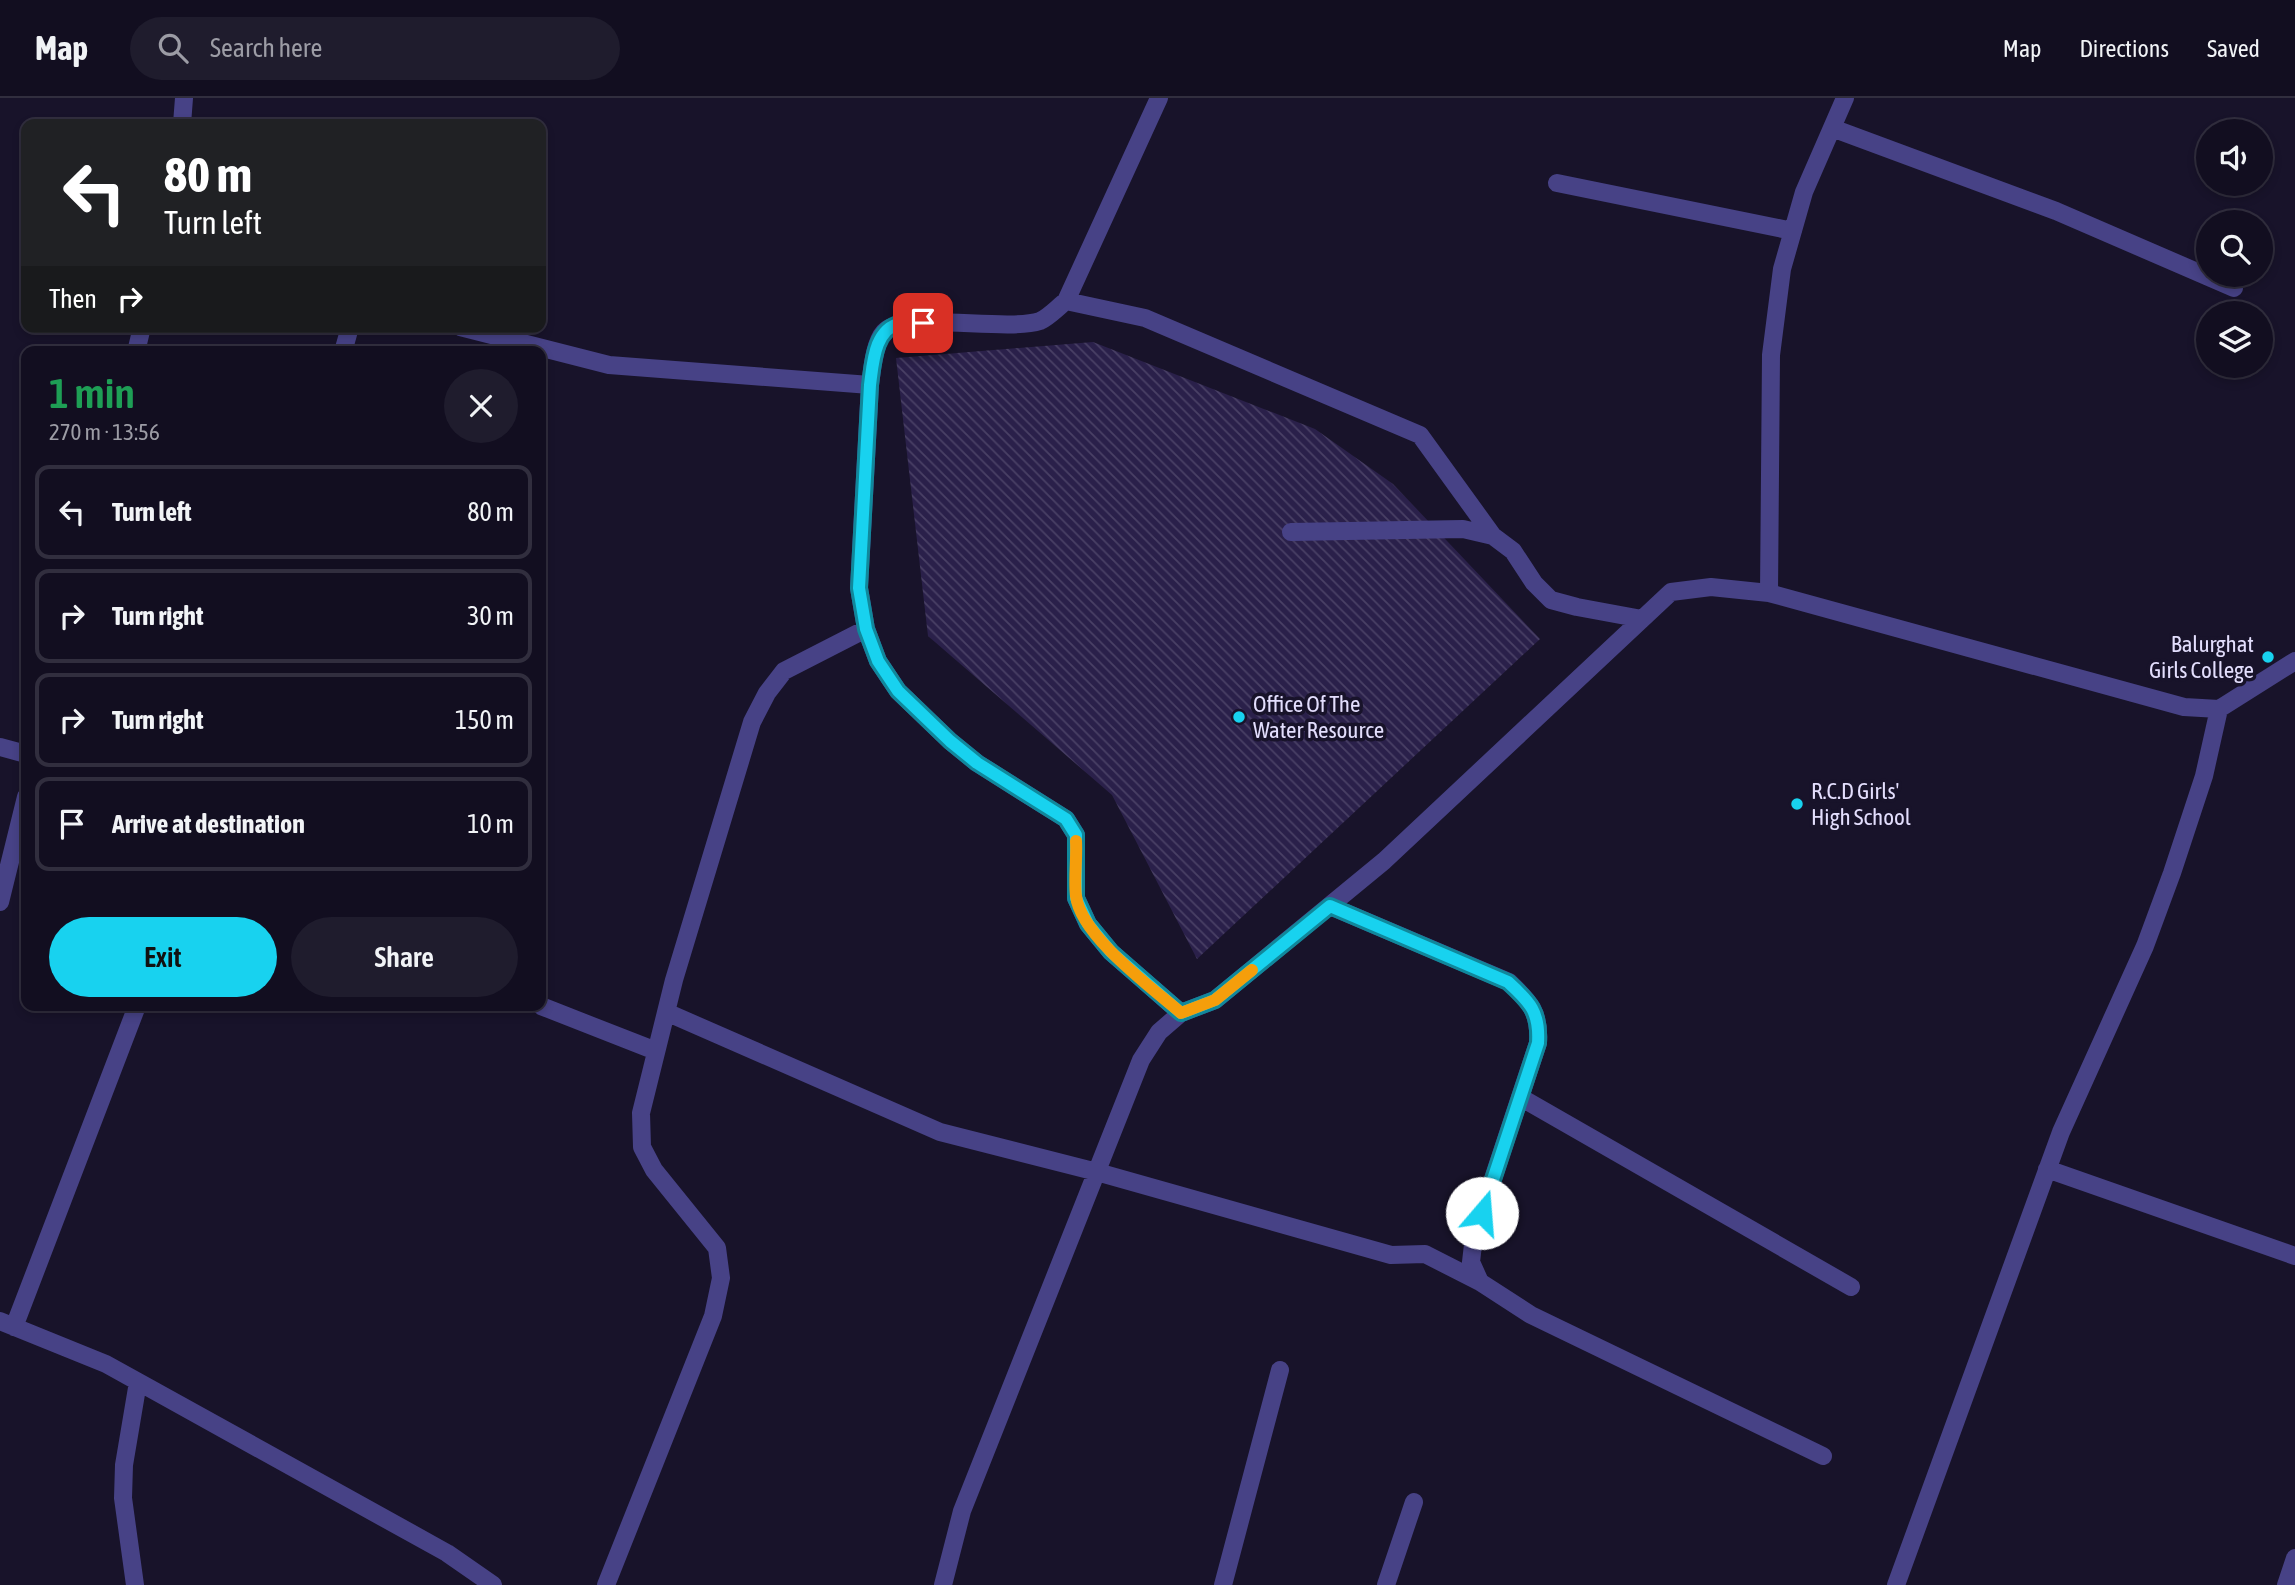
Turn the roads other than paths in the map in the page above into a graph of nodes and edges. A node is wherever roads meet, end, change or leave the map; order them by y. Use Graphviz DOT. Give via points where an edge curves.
graph roads {
  1 [pos="184,98"];
  2 [pos="1159,98"];
  3 [pos="1845,98"];
  4 [pos="183,119"];
  5 [pos="1832,128"];
  6 [pos="1558,183"];
  7 [pos="1793,232"];
  8 [pos="2234,288"];
  9 [pos="1066,301"];
  10 [pos="484,333"];
  11 [pos="534,346"];
  12 [pos="546,349"];
  13 [pos="870,385"];
  14 [pos="1291,532"];
  15 [pos="1493,536"];
  16 [pos="1769,593"];
  17 [pos="1642,619"];
  18 [pos="866,629"];
  19 [pos="2295,661"];
  20 [pos="2219,709"];
  21 [pos="0,747"];
  22 [pos="21,753"];
  23 [pos="21,817"];
  24 [pos="0,902"];
  25 [pos="1330,906"];
  26 [pos="546,1008"];
  27 [pos="134,1011"];
  28 [pos="666,1012"];
  29 [pos="1181,1013"];
  30 [pos="656,1051"];
  31 [pos="1520,1097"];
  32 [pos="2047,1169"];
  33 [pos="1097,1172"];
  34 [pos="2295,1256"];
  35 [pos="1480,1282"];
  36 [pos="1851,1287"];
  37 [pos="7,1324"];
  38 [pos="1280,1370"];
  39 [pos="138,1382"];
  40 [pos="1823,1456"];
  41 [pos="1414,1502"];
  42 [pos="2295,1558"];
  43 [pos="135,1585"];
  44 [pos="493,1585"];
  45 [pos="606,1585"];
  46 [pos="943,1585"];
  47 [pos="1223,1585"];
  48 [pos="1386,1585"];
  49 [pos="1896,1585"];
  50 [pos="2286,1585"];
  1 -- 4 [label="street"];
  2 -- 9 [label="street"];
  3 -- 5 [label="street"];
  5 -- 7 [label="street" via="1804,192"];
  5 -- 8 [label="street" via="2056,211"];
  6 -- 7 [label="street"];
  7 -- 16 [label="street" via="1782,270 1771,355"];
  9 -- 13 [label="street" via="1042,320 1015,325 901,323 883,332 874,354"];
  9 -- 15 [label="street" via="1145,318 1420,435"];
  10 -- 11 [label="street"];
  12 -- 13 [label="street" via="609,365"];
  13 -- 18 [label="street" via="859,588"];
  14 -- 15 [label="street" via="1462,529"];
  15 -- 17 [label="street" via="1513,551 1551,600"];
  16 -- 17 [label="street" via="1711,587 1671,592"];
  16 -- 20 [label="street" via="2184,707"];
  17 -- 25 [label="street"];
  18 -- 28 [label="street" via="784,671 767,693 752,722"];
  18 -- 29 [label="street" via="878,661 898,691 950,741 1066,819 1076,835 1076,898 1088,924 1111,952"];
  19 -- 20 [label="street"];
  20 -- 32 [label="street" via="2204,776 2154,922"];
  21 -- 22 [label="street"];
  23 -- 24 [label="street"];
  25 -- 29 [label="street" via="1215,1000"];
  25 -- 31 [label="street" via="1508,982 1527,999 1539,1024 1538,1043"];
  26 -- 30 [label="street"];
  27 -- 37 [label="street"];
  28 -- 30 [label="street"];
  28 -- 33 [label="street" via="940,1132"];
  29 -- 33 [label="street" via="1159,1032 1141,1060"];
  30 -- 45 [label="street" via="641,1113 642,1147 654,1170 717,1248 721,1278 713,1316"];
  31 -- 35 [label="street" via="1474,1236 1471,1262"];
  31 -- 36 [label="street"];
  32 -- 34 [label="street"];
  32 -- 49 [label="street"];
  33 -- 35 [label="street" via="1391,1255 1425,1254"];
  33 -- 46 [label="street" via="962,1511"];
  35 -- 40 [label="street" via="1531,1315"];
  37 -- 39 [label="street" via="106,1364"];
  38 -- 47 [label="street"];
  39 -- 43 [label="street" via="123,1498"];
  39 -- 44 [label="street" via="447,1553"];
  41 -- 48 [label="street"];
  42 -- 50 [label="street"];
}
